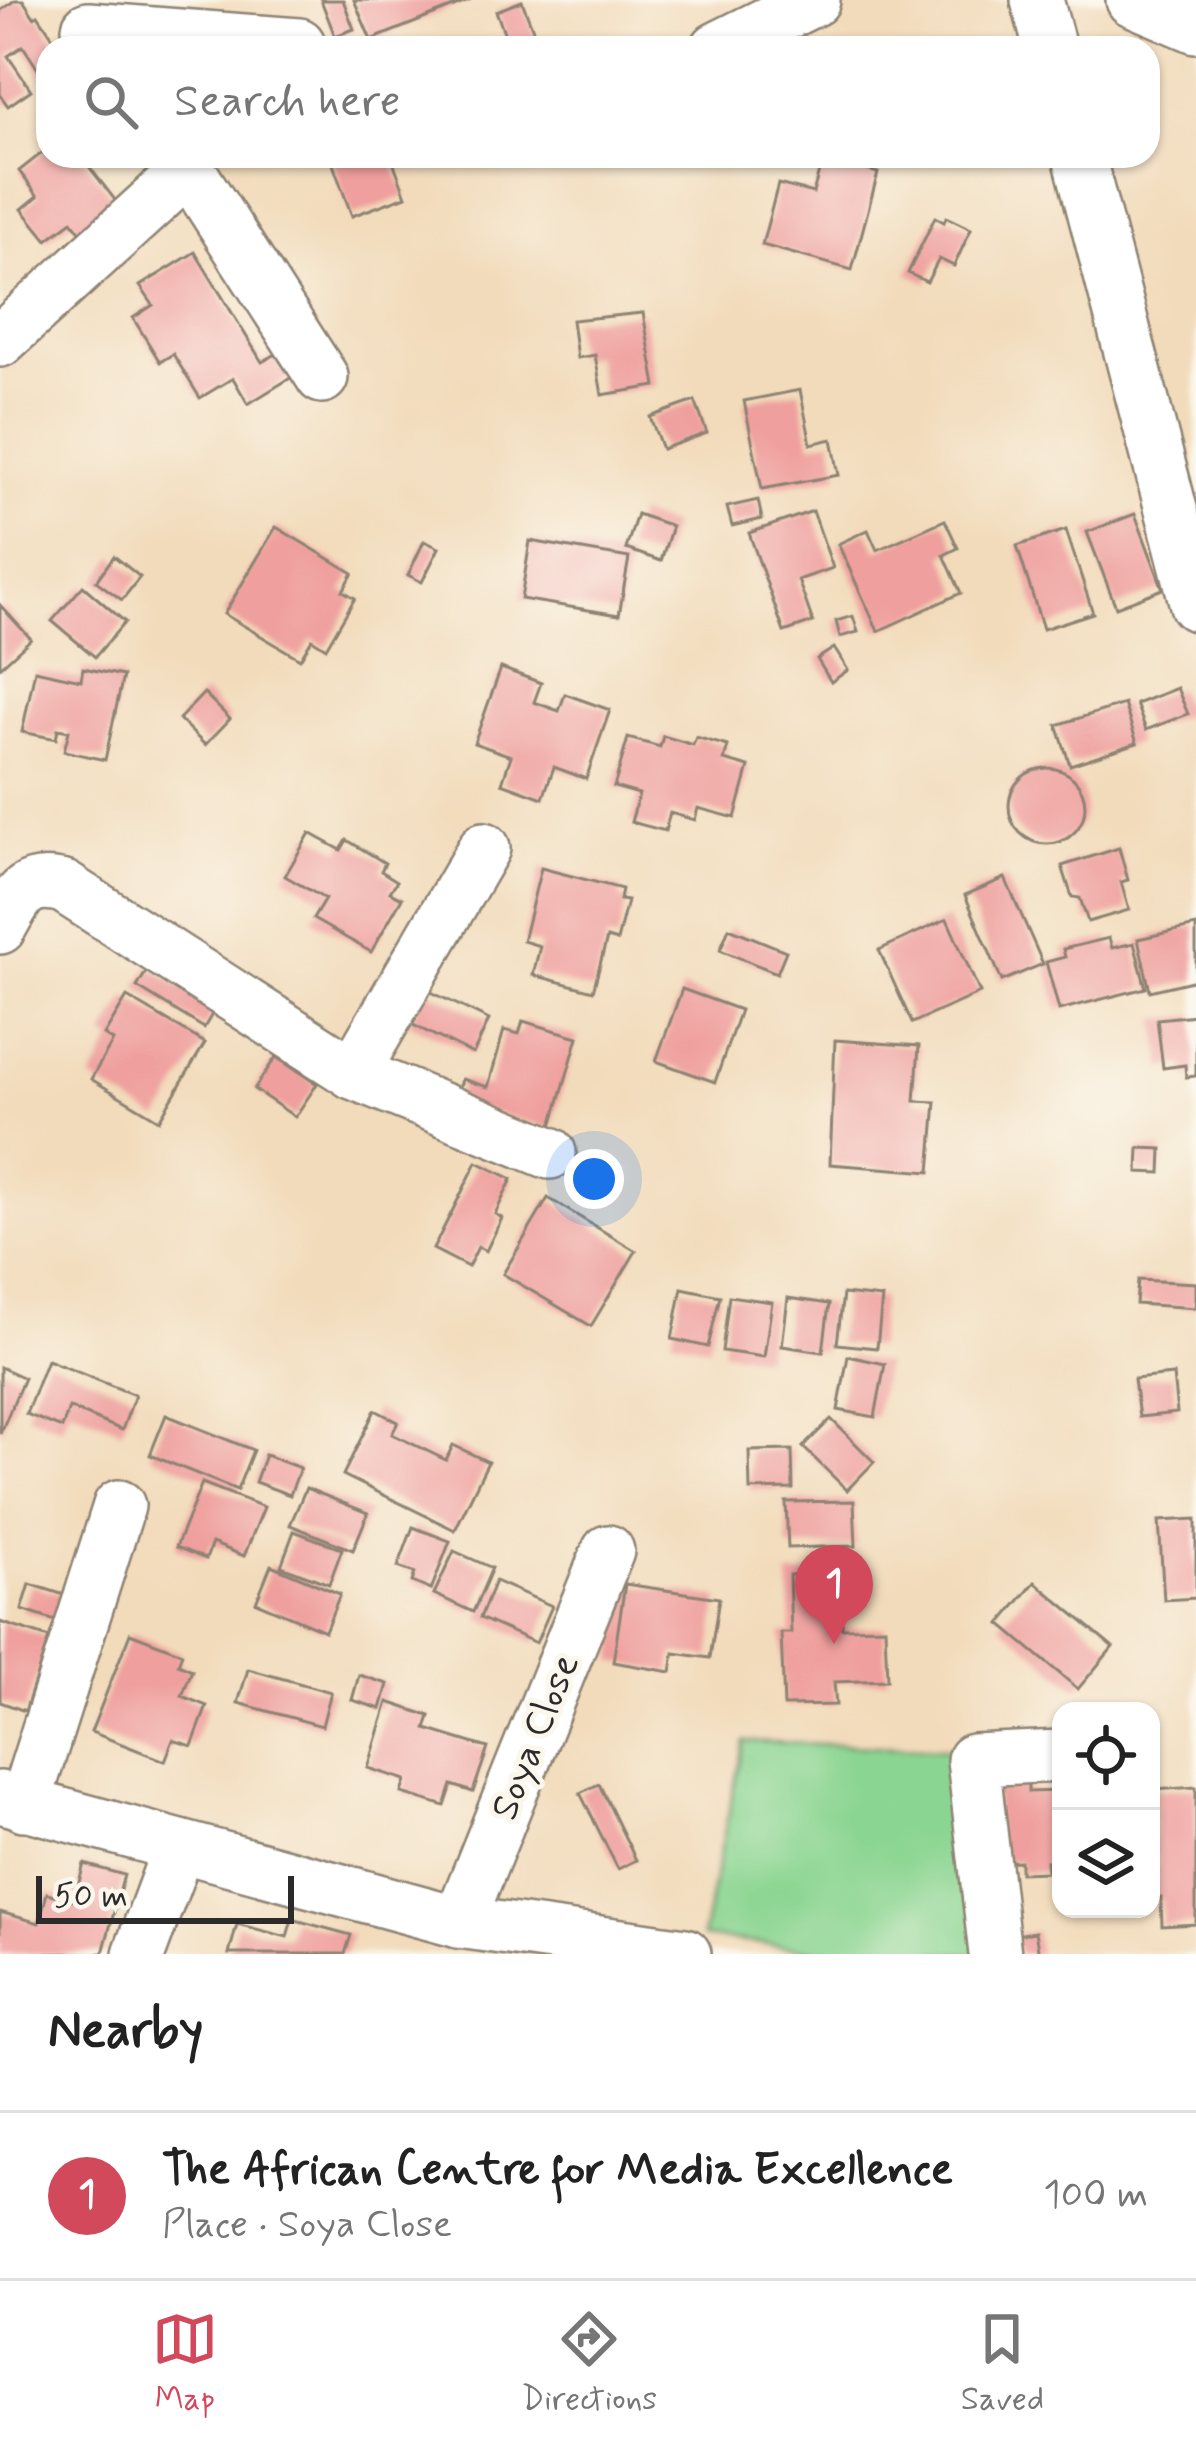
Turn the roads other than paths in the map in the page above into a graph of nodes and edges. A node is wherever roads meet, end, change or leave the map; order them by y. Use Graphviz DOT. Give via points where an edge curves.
graph roads {
  1 [pos="814,0"];
  2 [pos="1037,0"];
  3 [pos="1132,0"];
  4 [pos="86,25"];
  5 [pos="1196,27"];
  6 [pos="209,36"];
  7 [pos="742,36"];
  8 [pos="1047,36"];
  9 [pos="178,168"];
  10 [pos="188,168"];
  11 [pos="1083,168"];
  12 [pos="0,341"];
  13 [pos="322,377"];
  14 [pos="1182,484"];
  15 [pos="1196,605"];
  16 [pos="484,848"];
  17 [pos="0,928"];
  18 [pos="353,1073"];
  19 [pos="550,1153"];
  20 [pos="119,1506"];
  21 [pos="608,1551"];
  22 [pos="1052,1756"];
  23 [pos="12,1801"];
  24 [pos="179,1846"];
  25 [pos="459,1922"];
  26 [pos="675,1953"];
  27 [pos="139,1954"];
  28 [pos="995,1954"];
  1 -- 7 [label="street"];
  2 -- 8 [label="street"];
  3 -- 5 [label="street"];
  4 -- 6 [label="street"];
  9 -- 12 [label="street"];
  10 -- 13 [label="street"];
  11 -- 14 [label="street"];
  14 -- 15 [label="street"];
  16 -- 18 [label="street"];
  17 -- 18 [label="street" via="29,887 64,887"];
  18 -- 19 [label="street"];
  20 -- 23 [label="street"];
  21 -- 25 [label="street, Soya Close"];
  22 -- 28 [label="street" via="973,1760"];
  23 -- 24 [label="street"];
  24 -- 25 [label="street"];
  24 -- 27 [label="street"];
  25 -- 26 [label="street"];
}
